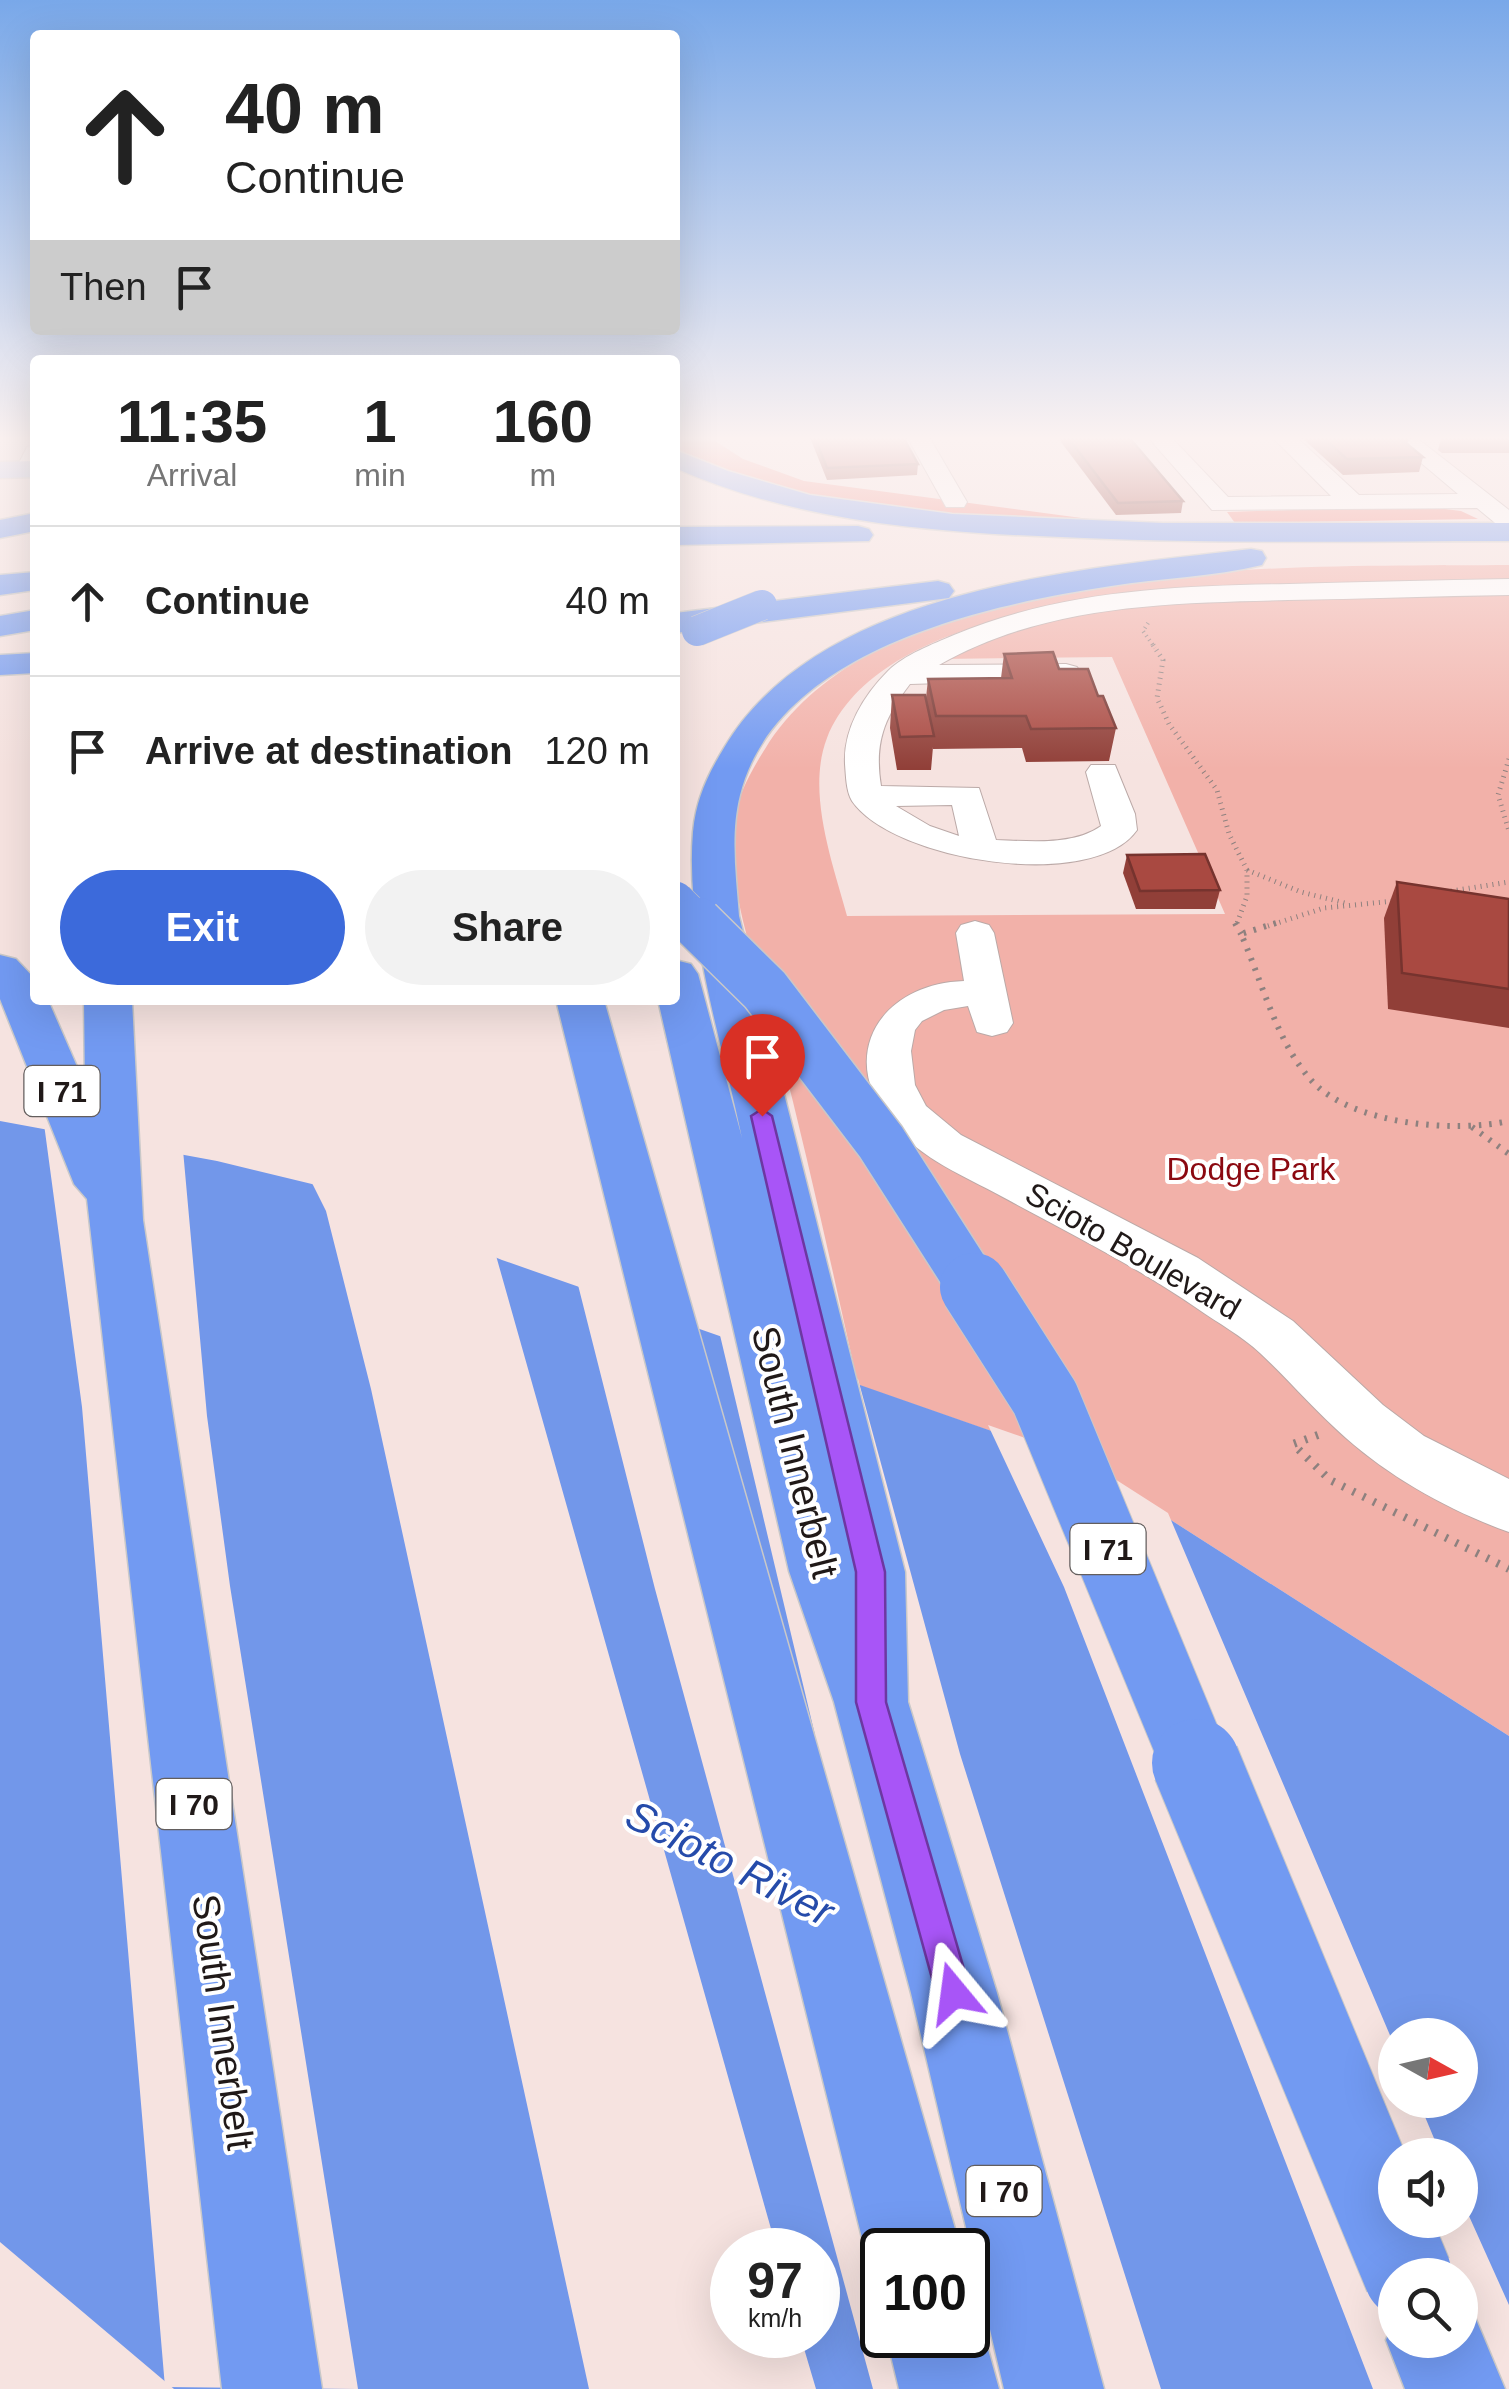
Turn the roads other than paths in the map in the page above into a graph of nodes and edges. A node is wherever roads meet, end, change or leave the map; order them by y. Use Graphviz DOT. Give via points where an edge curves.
graph roads {
  1 [pos="1353,546"];
  2 [pos="1505,547"];
  3 [pos="1040,558"];
  4 [pos="1251,558"];
  5 [pos="957,564"];
  6 [pos="30,582"];
  7 [pos="0,585"];
  8 [pos="1509,587"];
  9 [pos="30,621"];
  10 [pos="0,626"];
  11 [pos="682,633"];
  12 [pos="0,645"];
  13 [pos="30,648"];
  14 [pos="30,663"];
  15 [pos="0,665"];
  16 [pos="1085,673"];
  17 [pos="901,675"];
  18 [pos="1103,772"];
  19 [pos="866,796"];
  20 [pos="981,851"];
  21 [pos="680,907"];
  22 [pos="975,933"];
  23 [pos="0,970"];
  24 [pos="680,994"];
  25 [pos="108,1005"];
  26 [pos="581,1005"];
  27 [pos="115,1220"];
  28 [pos="1509,1506"];
  29 [pos="871,1702"];
  30 [pos="907,2228"];
  31 [pos="1401,2258"];
  32 [pos="941,2358"];
  33 [pos="1443,2358"];
  34 [pos="272,2389"];
  35 [pos="949,2389"];
  36 [pos="1054,2389"];
  37 [pos="1456,2389"];
  1 -- 3 [label="highway"];
  2 -- 4 [label="highway"];
  4 -- 11 [label="highway" via="1129,565"];
  4 -- 29 [label="highway" via="1054,585 982,600 888,632 778,701 737,753 723,783 711,844 718,916 870,1572"];
  5 -- 11 [label="highway, bridge" via="835,584"];
  6 -- 7 [label="highway"];
  8 -- 17 [label="street" via="1208,593 1085,604 975,634"];
  9 -- 10 [label="highway"];
  12 -- 13 [label="highway"];
  14 -- 15 [label="highway"];
  16 -- 17 [label="street"];
  17 -- 19 [label="street" via="868,716 859,745"];
  18 -- 20 [label="street" via="1118,814 1119,830 1109,840"];
  19 -- 20 [label="street" via="881,815 911,833"];
  19 -- 20 [label="street" via="967,795"];
  21 -- 31 [label="highway, I 71, bridge" via="765,990 881,1142 1045,1398"];
  22 -- 28 [label="street, Scioto Boulevard" via="989,1009 952,994 908,1012 894,1028 893,1085 908,1115 945,1146 1180,1271 1275,1334 1404,1452"];
  23 -- 27 [label="highway, I 71" via="21,992"];
  24 -- 29 [label="highway, South Innerbelt / I 70" via="824,1571"];
  25 -- 27 [label="highway, South Innerbelt / I 70"];
  26 -- 30 [label="highway"];
  27 -- 34 [label="highway, South Innerbelt / I 70"];
  29 -- 36 [label="highway, South Innerbelt / I 70" via="954,1993"];
  32 -- 35 [label="highway"];
  33 -- 37 [label="highway"];
}
